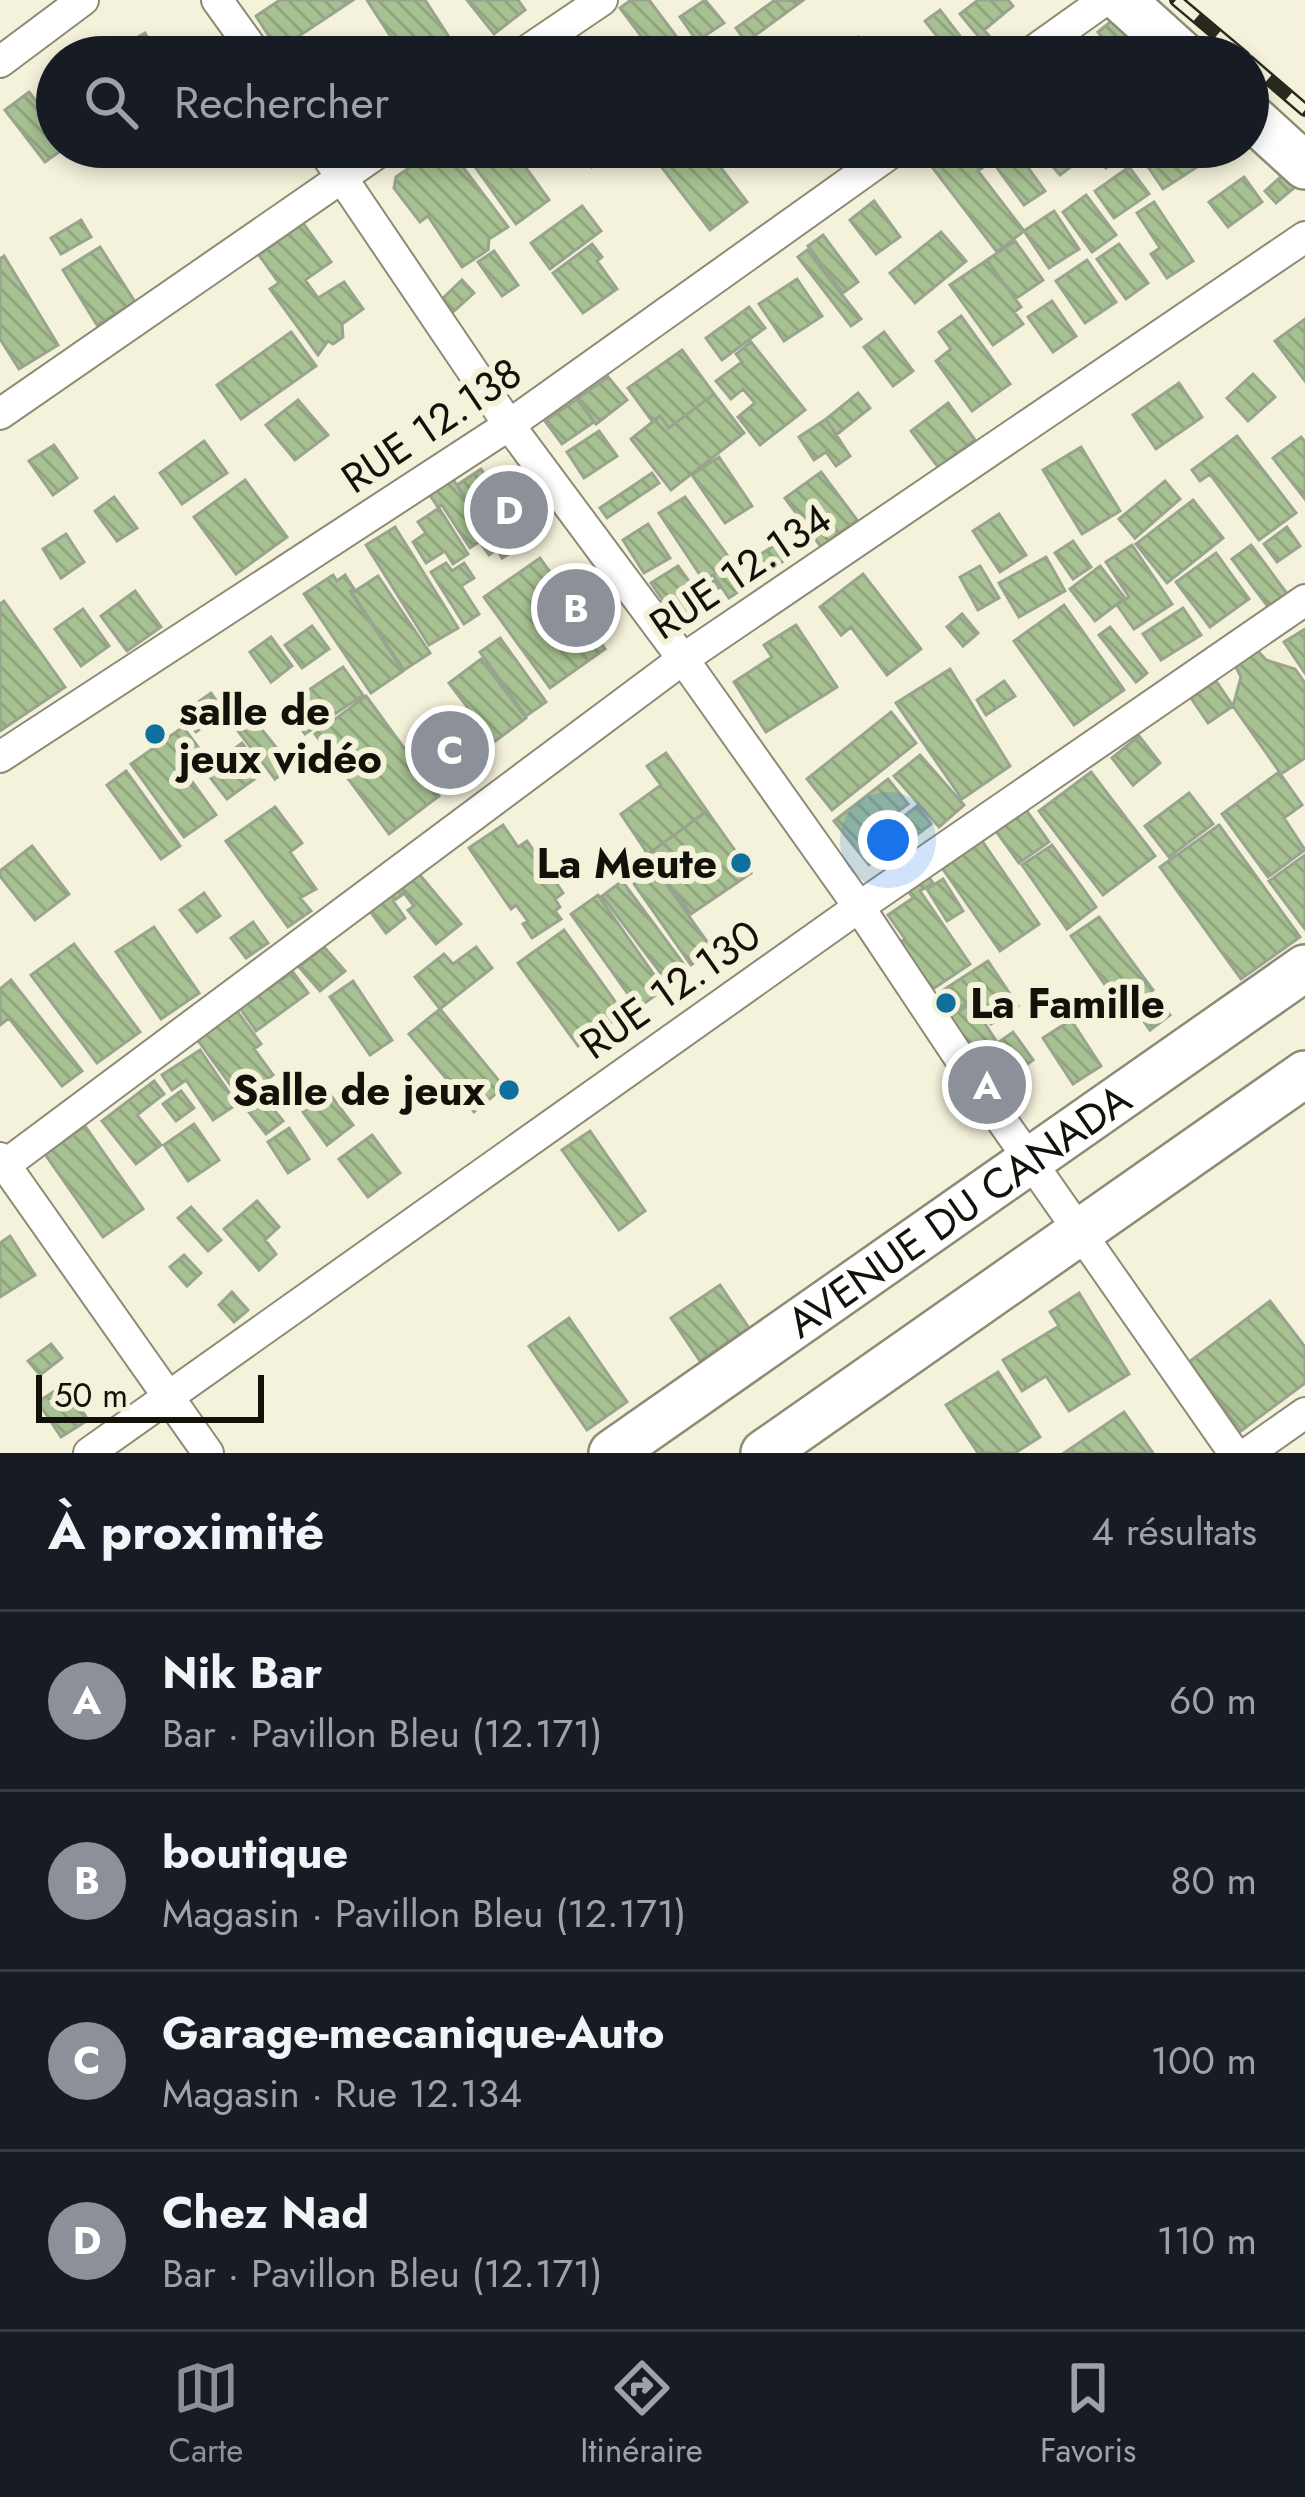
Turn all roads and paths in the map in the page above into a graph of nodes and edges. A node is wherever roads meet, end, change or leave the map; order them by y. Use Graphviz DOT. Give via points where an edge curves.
graph roads {
  1 [pos="82,0"];
  2 [pos="218,0"];
  3 [pos="602,0"];
  4 [pos="1105,0"];
  5 [pos="1122,0"];
  6 [pos="243,36"];
  7 [pos="549,36"];
  8 [pos="1054,36"];
  9 [pos="1162,36"];
  10 [pos="0,62"];
  11 [pos="1269,133"];
  12 [pos="1305,166"];
  13 [pos="336,168"];
  14 [pos="355,168"];
  15 [pos="870,168"];
  16 [pos="342,177"];
  17 [pos="1305,237"];
  18 [pos="0,413"];
  19 [pos="509,425"];
  20 [pos="1305,600"];
  21 [pos="683,659"];
  22 [pos="0,757"];
  23 [pos="859,907"];
  24 [pos="1305,968"];
  25 [pos="1305,1074"];
  26 [pos="1032,1160"];
  27 [pos="2,1162"];
  28 [pos="1081,1231"];
  29 [pos="168,1396"];
  30 [pos="1305,1413"];
  31 [pos="89,1453"];
  32 [pos="208,1453"];
  33 [pos="612,1453"];
  34 [pos="764,1453"];
  35 [pos="1234,1453"];
  36 [pos="1248,1453"];
  1 -- 10 [label="street"];
  2 -- 6 [label="street"];
  3 -- 7 [label="street"];
  4 -- 8 [label="street"];
  5 -- 9 [label="main road"];
  11 -- 12 [label="main road"];
  13 -- 16 [label="street"];
  14 -- 16 [label="street"];
  15 -- 19 [label="street, RUE 12.138"];
  16 -- 18 [label="street"];
  16 -- 19 [label="street"];
  17 -- 21 [label="street, RUE 12.134"];
  19 -- 21 [label="street"];
  19 -- 22 [label="street, RUE 12.138"];
  20 -- 23 [label="street, RUE 12.130"];
  21 -- 23 [label="street"];
  21 -- 27 [label="street, RUE 12.134"];
  23 -- 26 [label="street"];
  23 -- 29 [label="street, RUE 12.130"];
  24 -- 26 [label="main road, AVENUE DU CANADA"];
  25 -- 28 [label="main road, AVENUE DU CANADA"];
  26 -- 28 [label="street"];
  26 -- 33 [label="main road, AVENUE DU CANADA"];
  27 -- 29 [label="street"];
  28 -- 34 [label="main road, AVENUE DU CANADA"];
  28 -- 35 [label="street"];
  29 -- 31 [label="street, RUE 12.130"];
  29 -- 32 [label="street"];
  30 -- 36 [label="street"];
}
